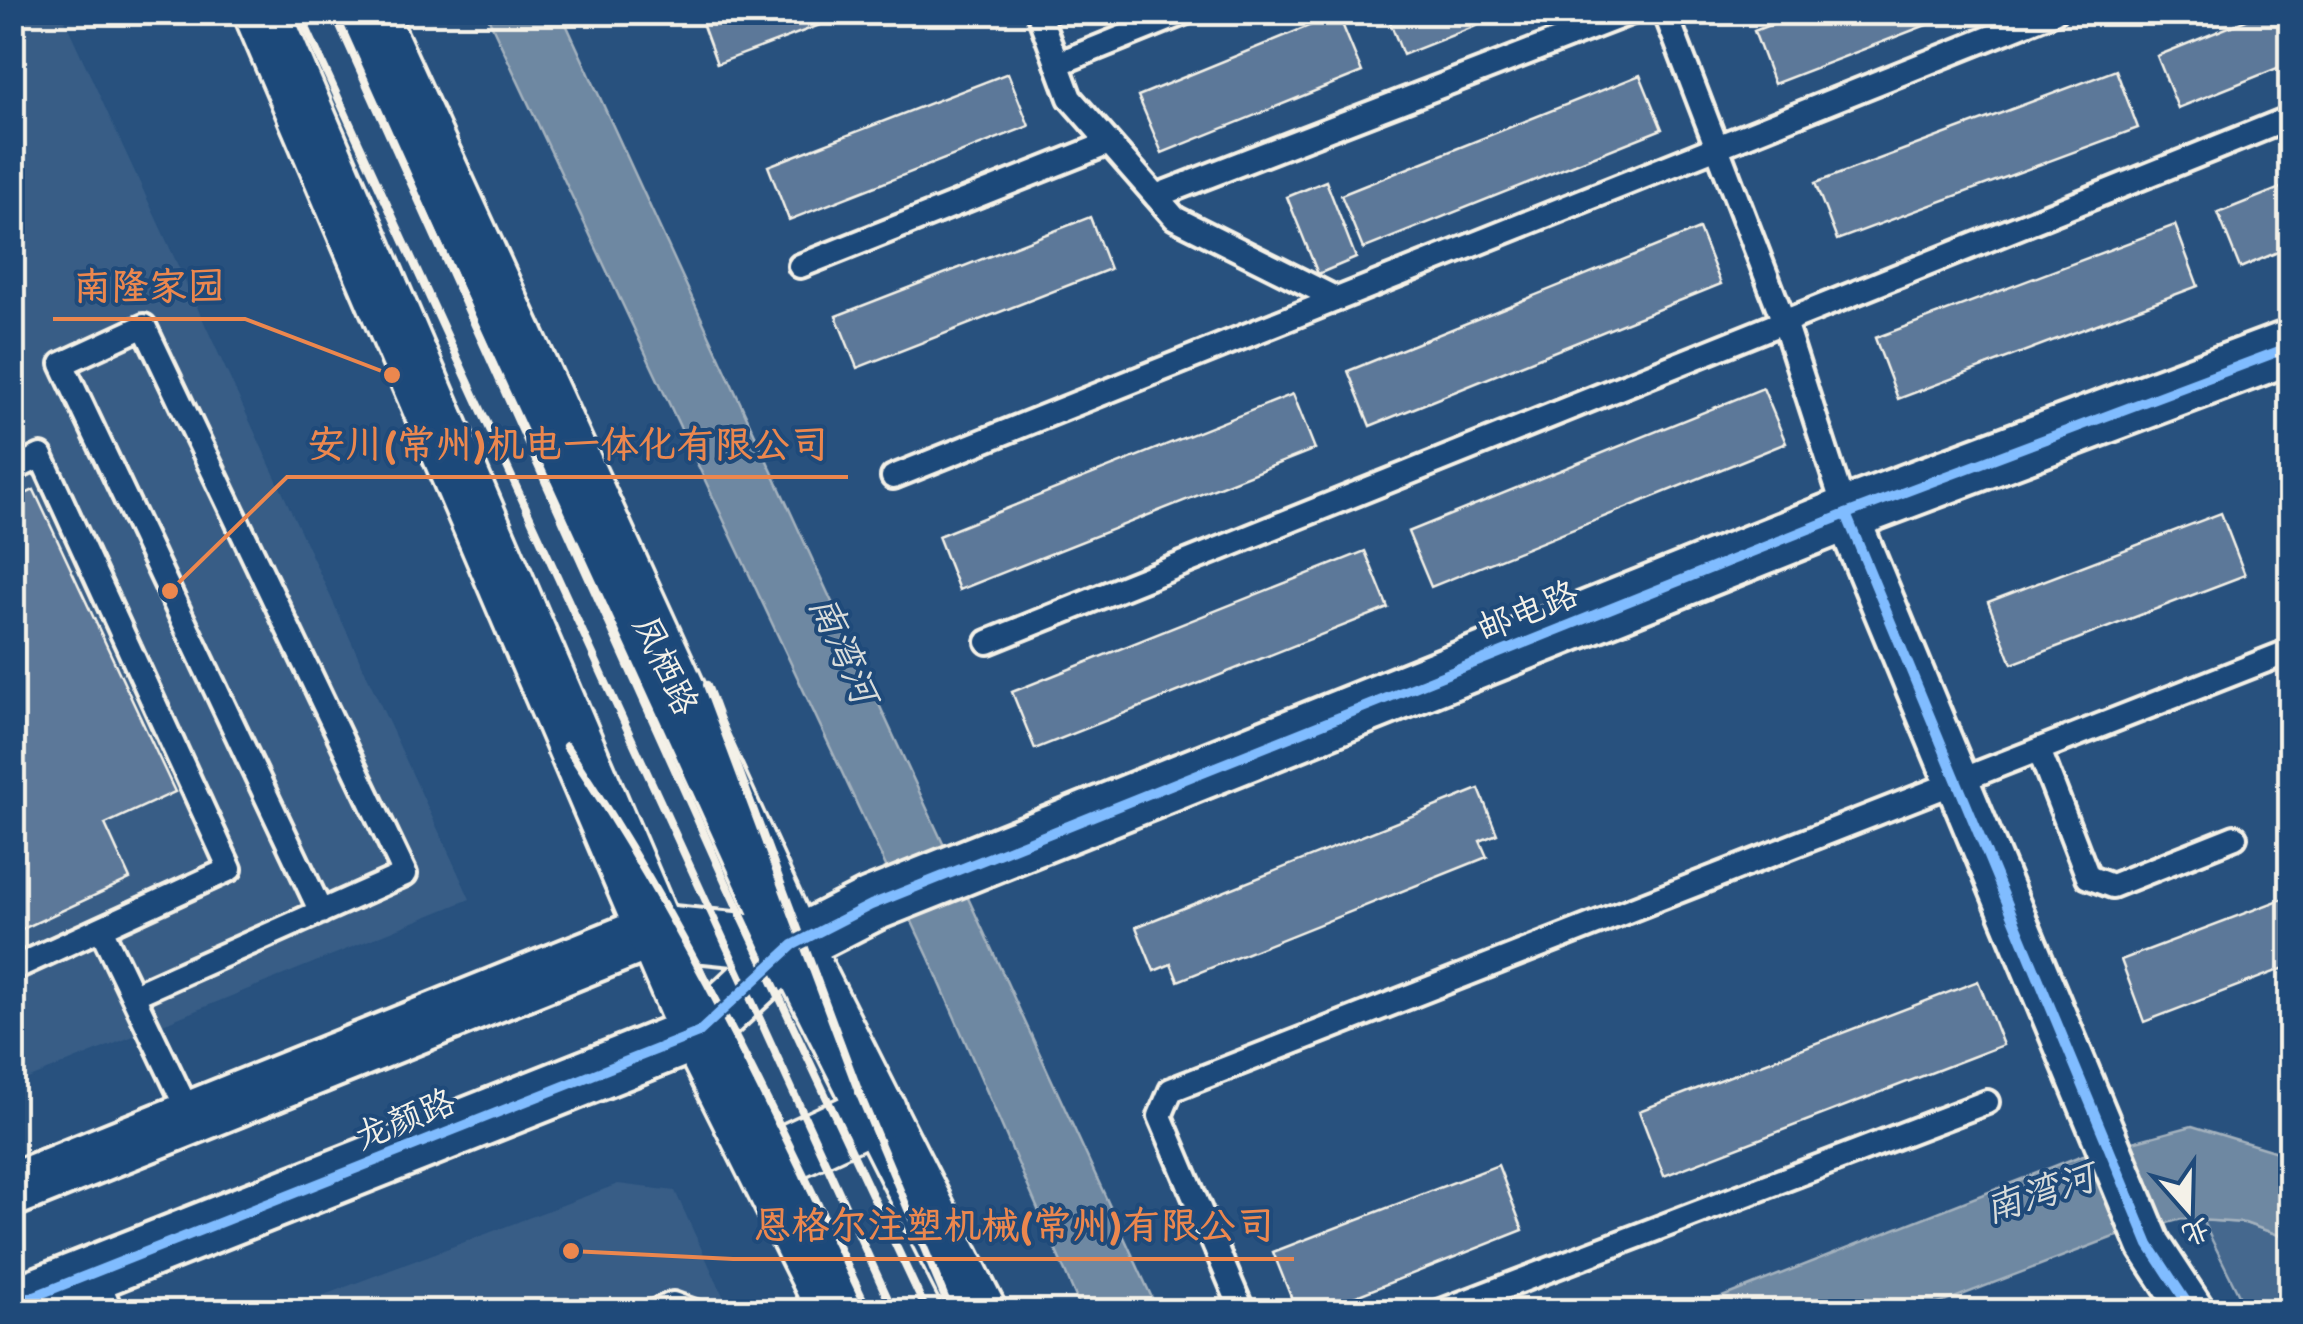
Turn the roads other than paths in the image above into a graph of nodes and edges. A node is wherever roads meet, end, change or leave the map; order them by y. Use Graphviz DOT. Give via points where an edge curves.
graph roads {
  1 [pos="262,12"];
  2 [pos="367,12"];
  3 [pos="1038,12"];
  4 [pos="1186,12"];
  5 [pos="1632,12"];
  6 [pos="1665,12"];
  7 [pos="2054,12"];
  8 [pos="1057,64"];
  9 [pos="2290,118"];
  10 [pos="1109,142"];
  11 [pos="1720,146"];
  12 [pos="1156,196"];
  13 [pos="800,266"];
  14 [pos="1338,299"];
  15 [pos="1784,322"];
  16 [pos="2290,347"];
  17 [pos="12,470"];
  18 [pos="893,477"];
  19 [pos="1846,514"];
  20 [pos="988,642"];
  21 [pos="2290,651"];
  22 [pos="2039,750"];
  23 [pos="1958,782"];
  24 [pos="2235,837"];
  25 [pos="321,912"];
  26 [pos="101,928"];
  27 [pos="654,931"];
  28 [pos="793,945"];
  29 [pos="12,969"];
  30 [pos="134,995"];
  31 [pos="698,1033"];
  32 [pos="1987,1102"];
  33 [pos="878,1110"];
  34 [pos="192,1117"];
  35 [pos="764,1164"];
  36 [pos="12,1190"];
  37 [pos="103,1292"];
  38 [pos="12,1306"];
  39 [pos="654,1312"];
  40 [pos="695,1312"];
  41 [pos="836,1312"];
  42 [pos="978,1312"];
  43 [pos="1243,1312"];
  44 [pos="1439,1312"];
  45 [pos="2193,1312"];
  1 -- 27 [label="main road"];
  2 -- 28 [label="main road, 凤栖路"];
  3 -- 8 [label="lane"];
  4 -- 8 [label="lane"];
  5 -- 12 [label="lane"];
  6 -- 11 [label="lane"];
  7 -- 11 [label="lane"];
  8 -- 10 [label="lane" via="1070,98"];
  9 -- 15 [label="lane"];
  10 -- 12 [label="lane"];
  10 -- 13 [label="lane"];
  11 -- 14 [label="lane"];
  11 -- 15 [label="lane"];
  12 -- 14 [label="lane" via="1175,218"];
  14 -- 18 [label="lane"];
  15 -- 19 [label="lane"];
  15 -- 20 [label="lane"];
  16 -- 19 [label="street, 邮电路"];
  17 -- 26 [label="lane" via="41,456 230,868"];
  19 -- 23 [label="street"];
  19 -- 28 [label="street, 邮电路" via="996,853"];
  21 -- 22 [label="lane"];
  22 -- 23 [label="lane"];
  22 -- 24 [label="lane" via="2088,876 2112,886"];
  23 -- 43 [label="lane" via="1172,1090 1160,1116"];
  23 -- 45 [label="street" via="2149,1246"];
  25 -- 25 [label="lane" via="62,364 144,326 405,874"];
  25 -- 30 [label="lane"];
  26 -- 29 [label="lane"];
  26 -- 30 [label="lane"];
  27 -- 28 [label="street"];
  27 -- 31 [label="main road"];
  27 -- 34 [label="street"];
  28 -- 31 [label="street, 龙颜路"];
  28 -- 33 [label="main road, 凤栖路"];
  30 -- 34 [label="lane"];
  31 -- 35 [label="main road"];
  31 -- 37 [label="street, 龙颜路"];
  32 -- 44 [label="lane"];
  33 -- 35 [label="main road"];
  33 -- 42 [label="main road, 凤栖路"];
  34 -- 36 [label="street"];
  35 -- 41 [label="main road"];
  37 -- 38 [label="street, 龙颜路"];
  39 -- 40 [label="lane" via="673,1304"];
}
